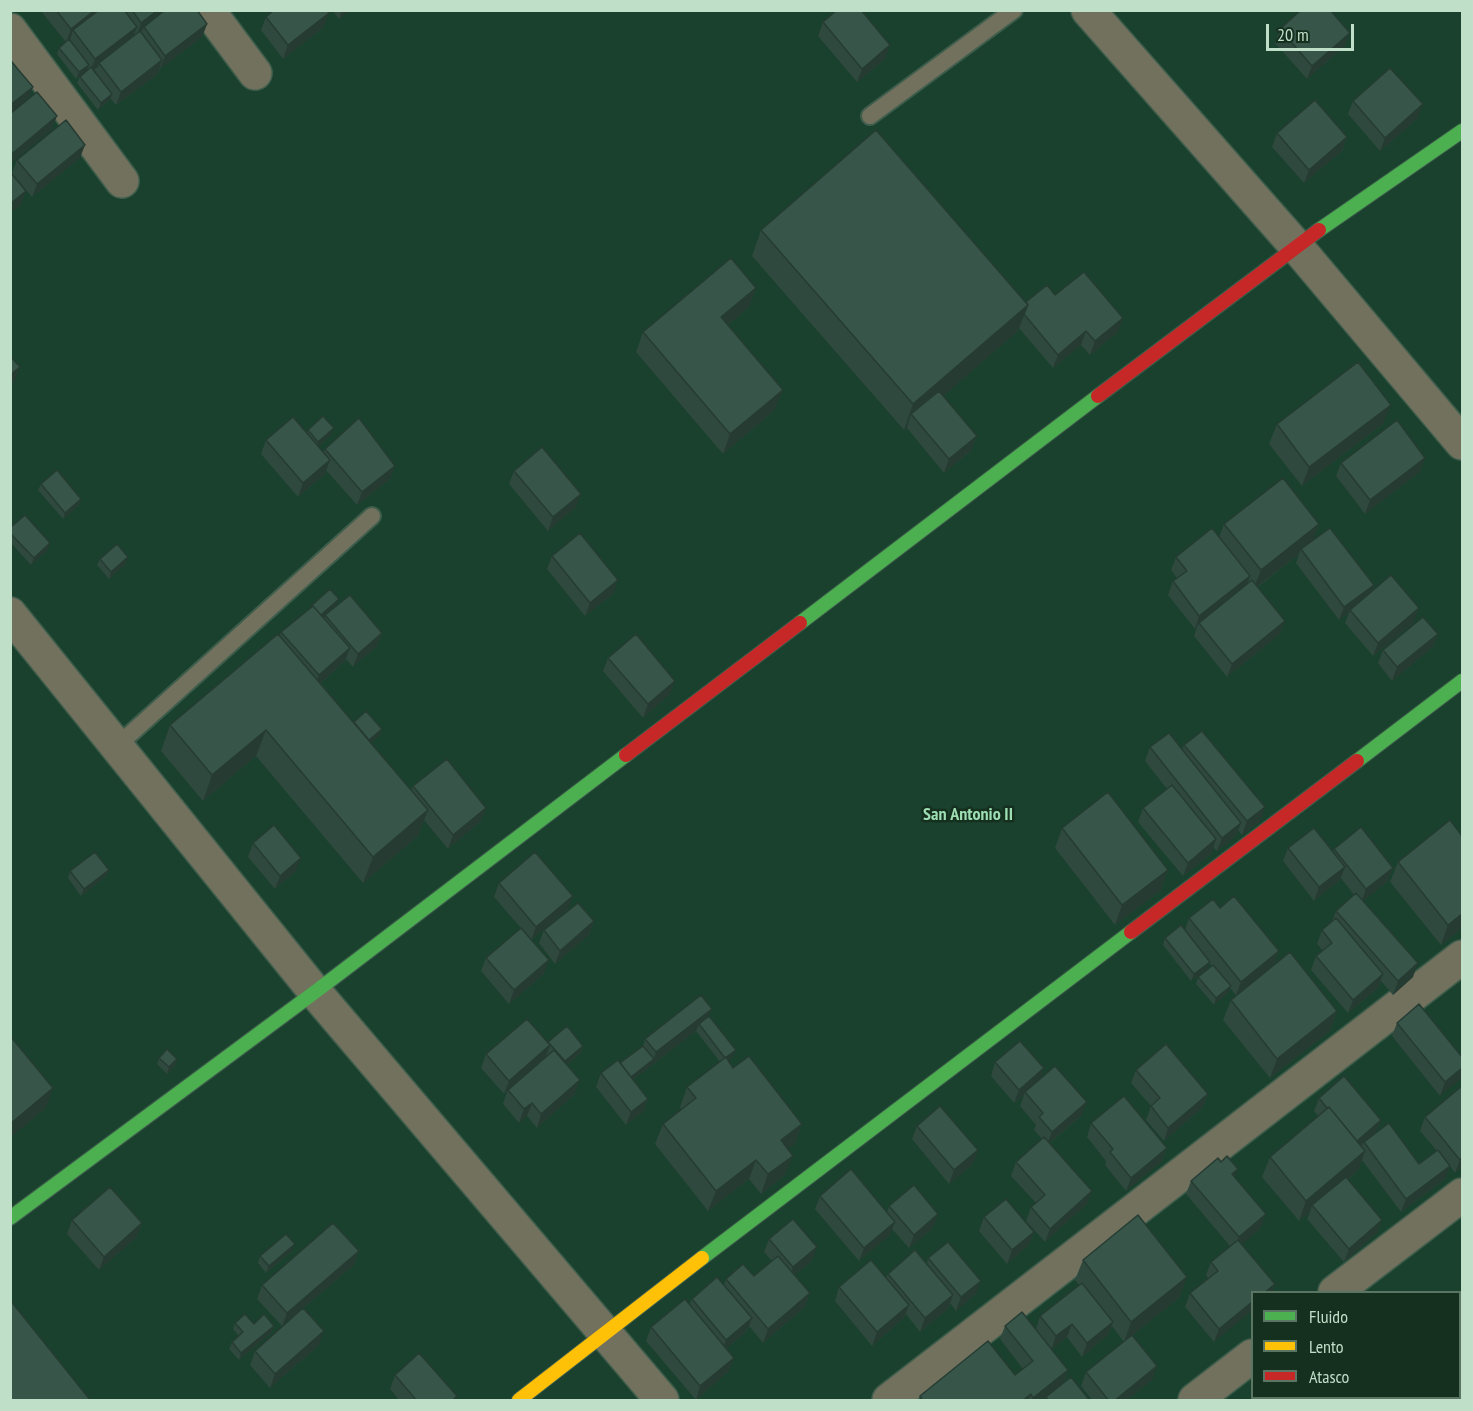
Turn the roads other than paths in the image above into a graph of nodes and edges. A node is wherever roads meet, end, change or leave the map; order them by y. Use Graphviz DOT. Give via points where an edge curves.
graph roads {
  1 [pos="208,10"];
  2 [pos="1014,10"];
  3 [pos="1088,10"];
  4 [pos="10,30"];
  5 [pos="255,73"];
  6 [pos="870,116"];
  7 [pos="1462,131"];
  8 [pos="123,181"];
  9 [pos="1296,246"];
  10 [pos="1462,443"];
  11 [pos="372,516"];
  12 [pos="10,614"];
  13 [pos="1462,681"];
  14 [pos="117,747"];
  15 [pos="1462,957"];
  16 [pos="315,992"];
  17 [pos="1462,1195"];
  18 [pos="10,1218"];
  19 [pos="1338,1291"];
  20 [pos="604,1332"];
  21 [pos="1251,1357"];
  22 [pos="519,1401"];
  23 [pos="662,1401"];
  24 [pos="889,1401"];
  25 [pos="1195,1401"];
  1 -- 5 [label="street"];
  2 -- 6 [label="lane"];
  3 -- 9 [label="street"];
  4 -- 8 [label="street"];
  7 -- 9 [label="street"];
  9 -- 10 [label="street"];
  9 -- 16 [label="street"];
  11 -- 14 [label="lane"];
  12 -- 14 [label="street"];
  13 -- 20 [label="street"];
  14 -- 16 [label="street"];
  15 -- 24 [label="street"];
  16 -- 18 [label="street"];
  16 -- 20 [label="street"];
  17 -- 19 [label="street"];
  20 -- 22 [label="street"];
  20 -- 23 [label="street"];
  21 -- 25 [label="street"];
}
